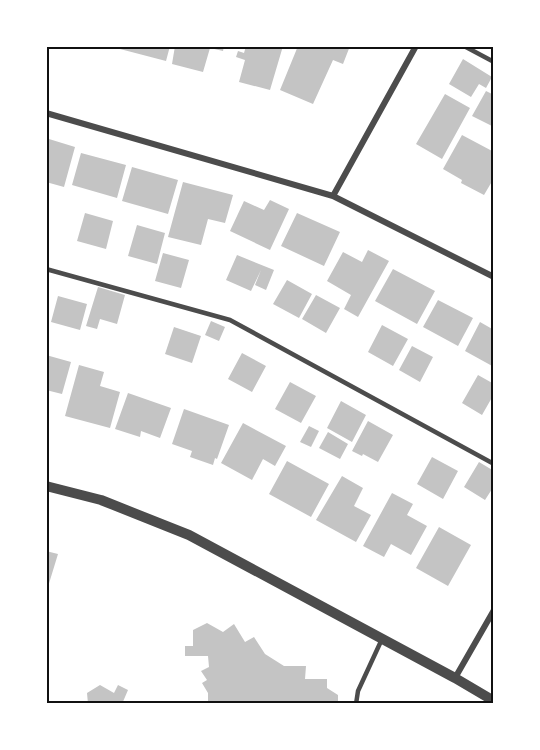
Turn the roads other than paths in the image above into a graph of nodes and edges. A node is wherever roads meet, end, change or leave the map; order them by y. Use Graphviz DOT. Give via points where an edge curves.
graph roads {
  1 [pos="416,46"];
  2 [pos="464,46"];
  3 [pos="494,62"];
  4 [pos="46,113"];
  5 [pos="333,196"];
  6 [pos="46,269"];
  7 [pos="494,277"];
  8 [pos="494,464"];
  9 [pos="46,486"];
  10 [pos="494,610"];
  11 [pos="382,639"];
  12 [pos="455,678"];
  13 [pos="494,701"];
  14 [pos="356,704"];
  1 -- 5 [label="street"];
  2 -- 3 [label="lane"];
  4 -- 5 [label="street"];
  5 -- 7 [label="street"];
  6 -- 8 [label="lane" via="230,320"];
  9 -- 11 [label="street" via="101,500 189,535"];
  10 -- 12 [label="street"];
  11 -- 12 [label="street"];
  11 -- 14 [label="lane"];
  12 -- 13 [label="street"];
}
